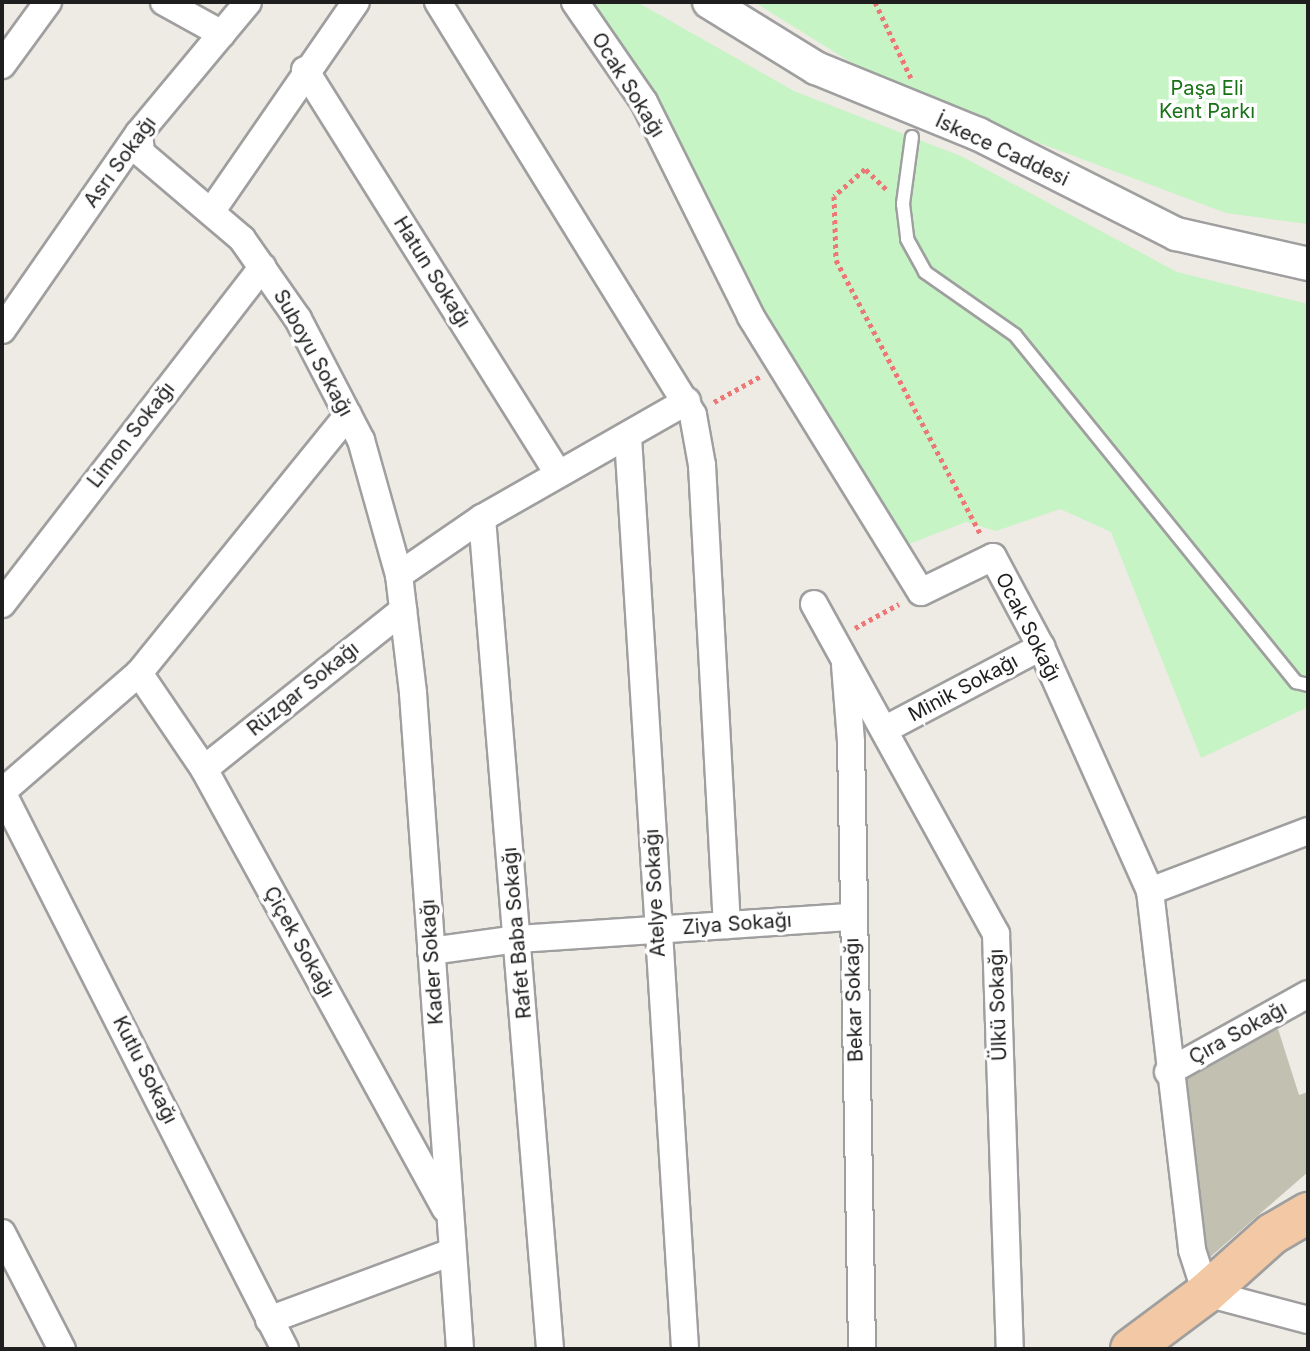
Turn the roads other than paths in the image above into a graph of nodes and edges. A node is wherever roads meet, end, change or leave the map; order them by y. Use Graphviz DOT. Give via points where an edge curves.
graph roads {
  1 [pos="48,2"];
  2 [pos="164,2"];
  3 [pos="248,2"];
  4 [pos="356,2"];
  5 [pos="438,2"];
  6 [pos="575,2"];
  7 [pos="709,2"];
  8 [pos="222,34"];
  9 [pos="2,65"];
  10 [pos="305,70"];
  11 [pos="914,124"];
  12 [pos="139,133"];
  13 [pos="211,212"];
  14 [pos="1308,264"];
  15 [pos="262,267"];
  16 [pos="2,330"];
  17 [pos="690,408"];
  18 [pos="348,415"];
  19 [pos="628,437"];
  20 [pos="558,473"];
  21 [pos="482,518"];
  22 [pos="399,575"];
  23 [pos="2,604"];
  24 [pos="814,604"];
  25 [pos="403,610"];
  26 [pos="840,645"];
  27 [pos="1041,647"];
  28 [pos="139,673"];
  29 [pos="1308,685"];
  30 [pos="884,730"];
  31 [pos="204,769"];
  32 [pos="2,792"];
  33 [pos="1308,831"];
  34 [pos="1150,891"];
  35 [pos="852,917"];
  36 [pos="727,925"];
  37 [pos="657,930"];
  38 [pos="518,939"];
  39 [pos="431,951"];
  40 [pos="1308,994"];
  41 [pos="1168,1072"];
  42 [pos="1308,1213"];
  43 [pos="450,1217"];
  44 [pos="2,1233"];
  45 [pos="452,1252"];
  46 [pos="1206,1293"];
  47 [pos="269,1320"];
  48 [pos="1308,1320"];
  49 [pos="1138,1346"];
  50 [pos="62,1349"];
  51 [pos="285,1349"];
  52 [pos="460,1349"];
  53 [pos="550,1349"];
  54 [pos="685,1349"];
  55 [pos="862,1349"];
  56 [pos="1010,1349"];
  1 -- 9 [label="street"];
  2 -- 8 [label="street"];
  3 -- 8 [label="street, Asrı Sokağı"];
  4 -- 10 [label="street"];
  5 -- 17 [label="street"];
  6 -- 27 [label="street, Ocak Sokağı" via="644,102 751,317 921,592 993,557"];
  7 -- 11 [label="street, İskece Caddesi"];
  8 -- 12 [label="street, Asrı Sokağı"];
  10 -- 13 [label="street"];
  10 -- 20 [label="street, Hatun Sokağı"];
  11 -- 14 [label="street, İskece Caddesi" via="978,134 1176,234"];
  11 -- 29 [label="lane" via="903,204 907,239 925,272 1015,335 1296,682"];
  12 -- 13 [label="street, Suboyu Sokağı" via="141,153"];
  12 -- 16 [label="street, Asrı Sokağı"];
  13 -- 15 [label="street, Suboyu Sokağı" via="242,239"];
  15 -- 18 [label="street, Suboyu Sokağı" via="298,319"];
  15 -- 23 [label="street, Limon Sokağı"];
  17 -- 19 [label="street"];
  17 -- 36 [label="street" via="702,465"];
  18 -- 22 [label="street, Suboyu Sokağı" via="361,440"];
  18 -- 28 [label="street"];
  19 -- 20 [label="street"];
  19 -- 37 [label="street, Atelye Sokağı"];
  20 -- 21 [label="street"];
  21 -- 22 [label="street"];
  21 -- 38 [label="street, Rafet Baba Sokağı"];
  22 -- 25 [label="street, Kader Sokağı"];
  24 -- 26 [label="street, Ülkü Sokağı"];
  25 -- 31 [label="street, Rüzgar Sokağı"];
  25 -- 39 [label="street, Kader Sokağı"];
  26 -- 30 [label="street, Ülkü Sokağı"];
  26 -- 35 [label="street, Bekar Sokağı" via="851,742"];
  27 -- 30 [label="street, Minik Sokağı"];
  27 -- 34 [label="street, Ocak Sokağı"];
  28 -- 31 [label="street, Çiçek Sokağı"];
  28 -- 32 [label="street"];
  30 -- 56 [label="street, Ülkü Sokağı" via="996,934"];
  31 -- 43 [label="street, Çiçek Sokağı"];
  32 -- 47 [label="street, Kutlu Sokağı"];
  33 -- 34 [label="street"];
  34 -- 41 [label="street, Ocak Sokağı"];
  35 -- 36 [label="street, Ziya Sokağı"];
  35 -- 55 [label="street, Bekar Sokağı"];
  36 -- 37 [label="street, Ziya Sokağı"];
  37 -- 38 [label="street, Ziya Sokağı"];
  37 -- 54 [label="street, Atelye Sokağı"];
  38 -- 39 [label="street, Ziya Sokağı"];
  38 -- 53 [label="street, Rafet Baba Sokağı"];
  39 -- 43 [label="street, Kader Sokağı"];
  40 -- 41 [label="street, Çıra Sokağı"];
  41 -- 46 [label="street, Ocak Sokağı" via="1192,1250"];
  42 -- 46 [label="main road" via="1272,1234"];
  43 -- 45 [label="street, Kader Sokağı"];
  44 -- 50 [label="street"];
  45 -- 47 [label="street"];
  45 -- 52 [label="street, Kader Sokağı"];
  46 -- 48 [label="street"];
  46 -- 49 [label="main road"];
  47 -- 51 [label="street, Kutlu Sokağı"];
}
